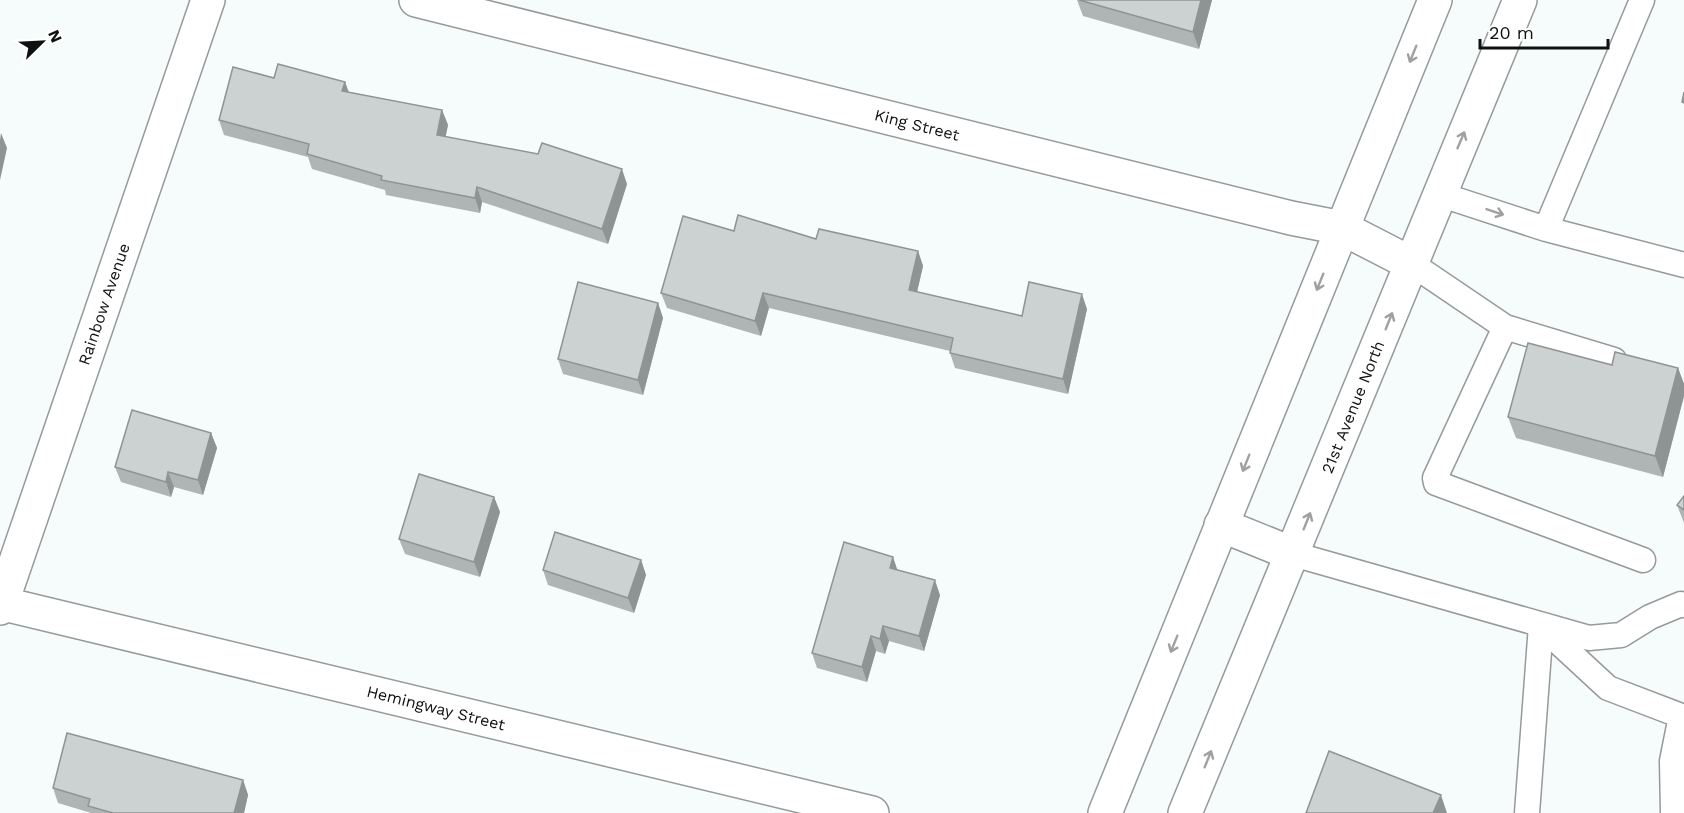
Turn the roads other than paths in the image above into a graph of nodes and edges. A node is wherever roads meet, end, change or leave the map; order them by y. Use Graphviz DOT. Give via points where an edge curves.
graph roads {
  1 [pos="208,0"];
  2 [pos="416,0"];
  3 [pos="1435,0"];
  4 [pos="1520,0"];
  5 [pos="1642,0"];
  6 [pos="1439,194"];
  7 [pos="1342,228"];
  8 [pos="1546,229"];
  9 [pos="1412,264"];
  10 [pos="1684,265"];
  11 [pos="1505,327"];
  12 [pos="1614,360"];
  13 [pos="1221,525"];
  14 [pos="1293,554"];
  15 [pos="1643,560"];
  16 [pos="0,605"];
  17 [pos="1684,605"];
  18 [pos="1540,625"];
  19 [pos="1683,716"];
  20 [pos="872,813"];
  21 [pos="1105,813"];
  22 [pos="1185,813"];
  23 [pos="1527,813"];
  24 [pos="1673,813"];
  1 -- 16 [label="street, Rainbow Avenue"];
  2 -- 7 [label="street, King Street"];
  3 -- 7 [label="street, one-way"];
  6 -- 4 [label="street, 21st Avenue North, one-way"];
  5 -- 8 [label="lane"];
  6 -- 8 [label="lane, one-way"];
  6 -- 9 [label="street, 21st Avenue North"];
  7 -- 9 [label="street, King Street"];
  7 -- 13 [label="street, one-way"];
  8 -- 10 [label="lane"];
  9 -- 11 [label="lane"];
  14 -- 9 [label="street, 21st Avenue North, one-way"];
  11 -- 12 [label="lane"];
  11 -- 15 [label="lane" via="1436,483"];
  13 -- 14 [label="street"];
  13 -- 21 [label="street, one-way"];
  14 -- 18 [label="lane"];
  22 -- 14 [label="street, 21st Avenue North, one-way"];
  16 -- 20 [label="street, Hemingway Street"];
  17 -- 18 [label="lane" via="1650,617 1621,635 1589,638"];
  18 -- 19 [label="lane" via="1608,688"];
  18 -- 23 [label="lane"];
  19 -- 24 [label="lane" via="1672,761"];
}
